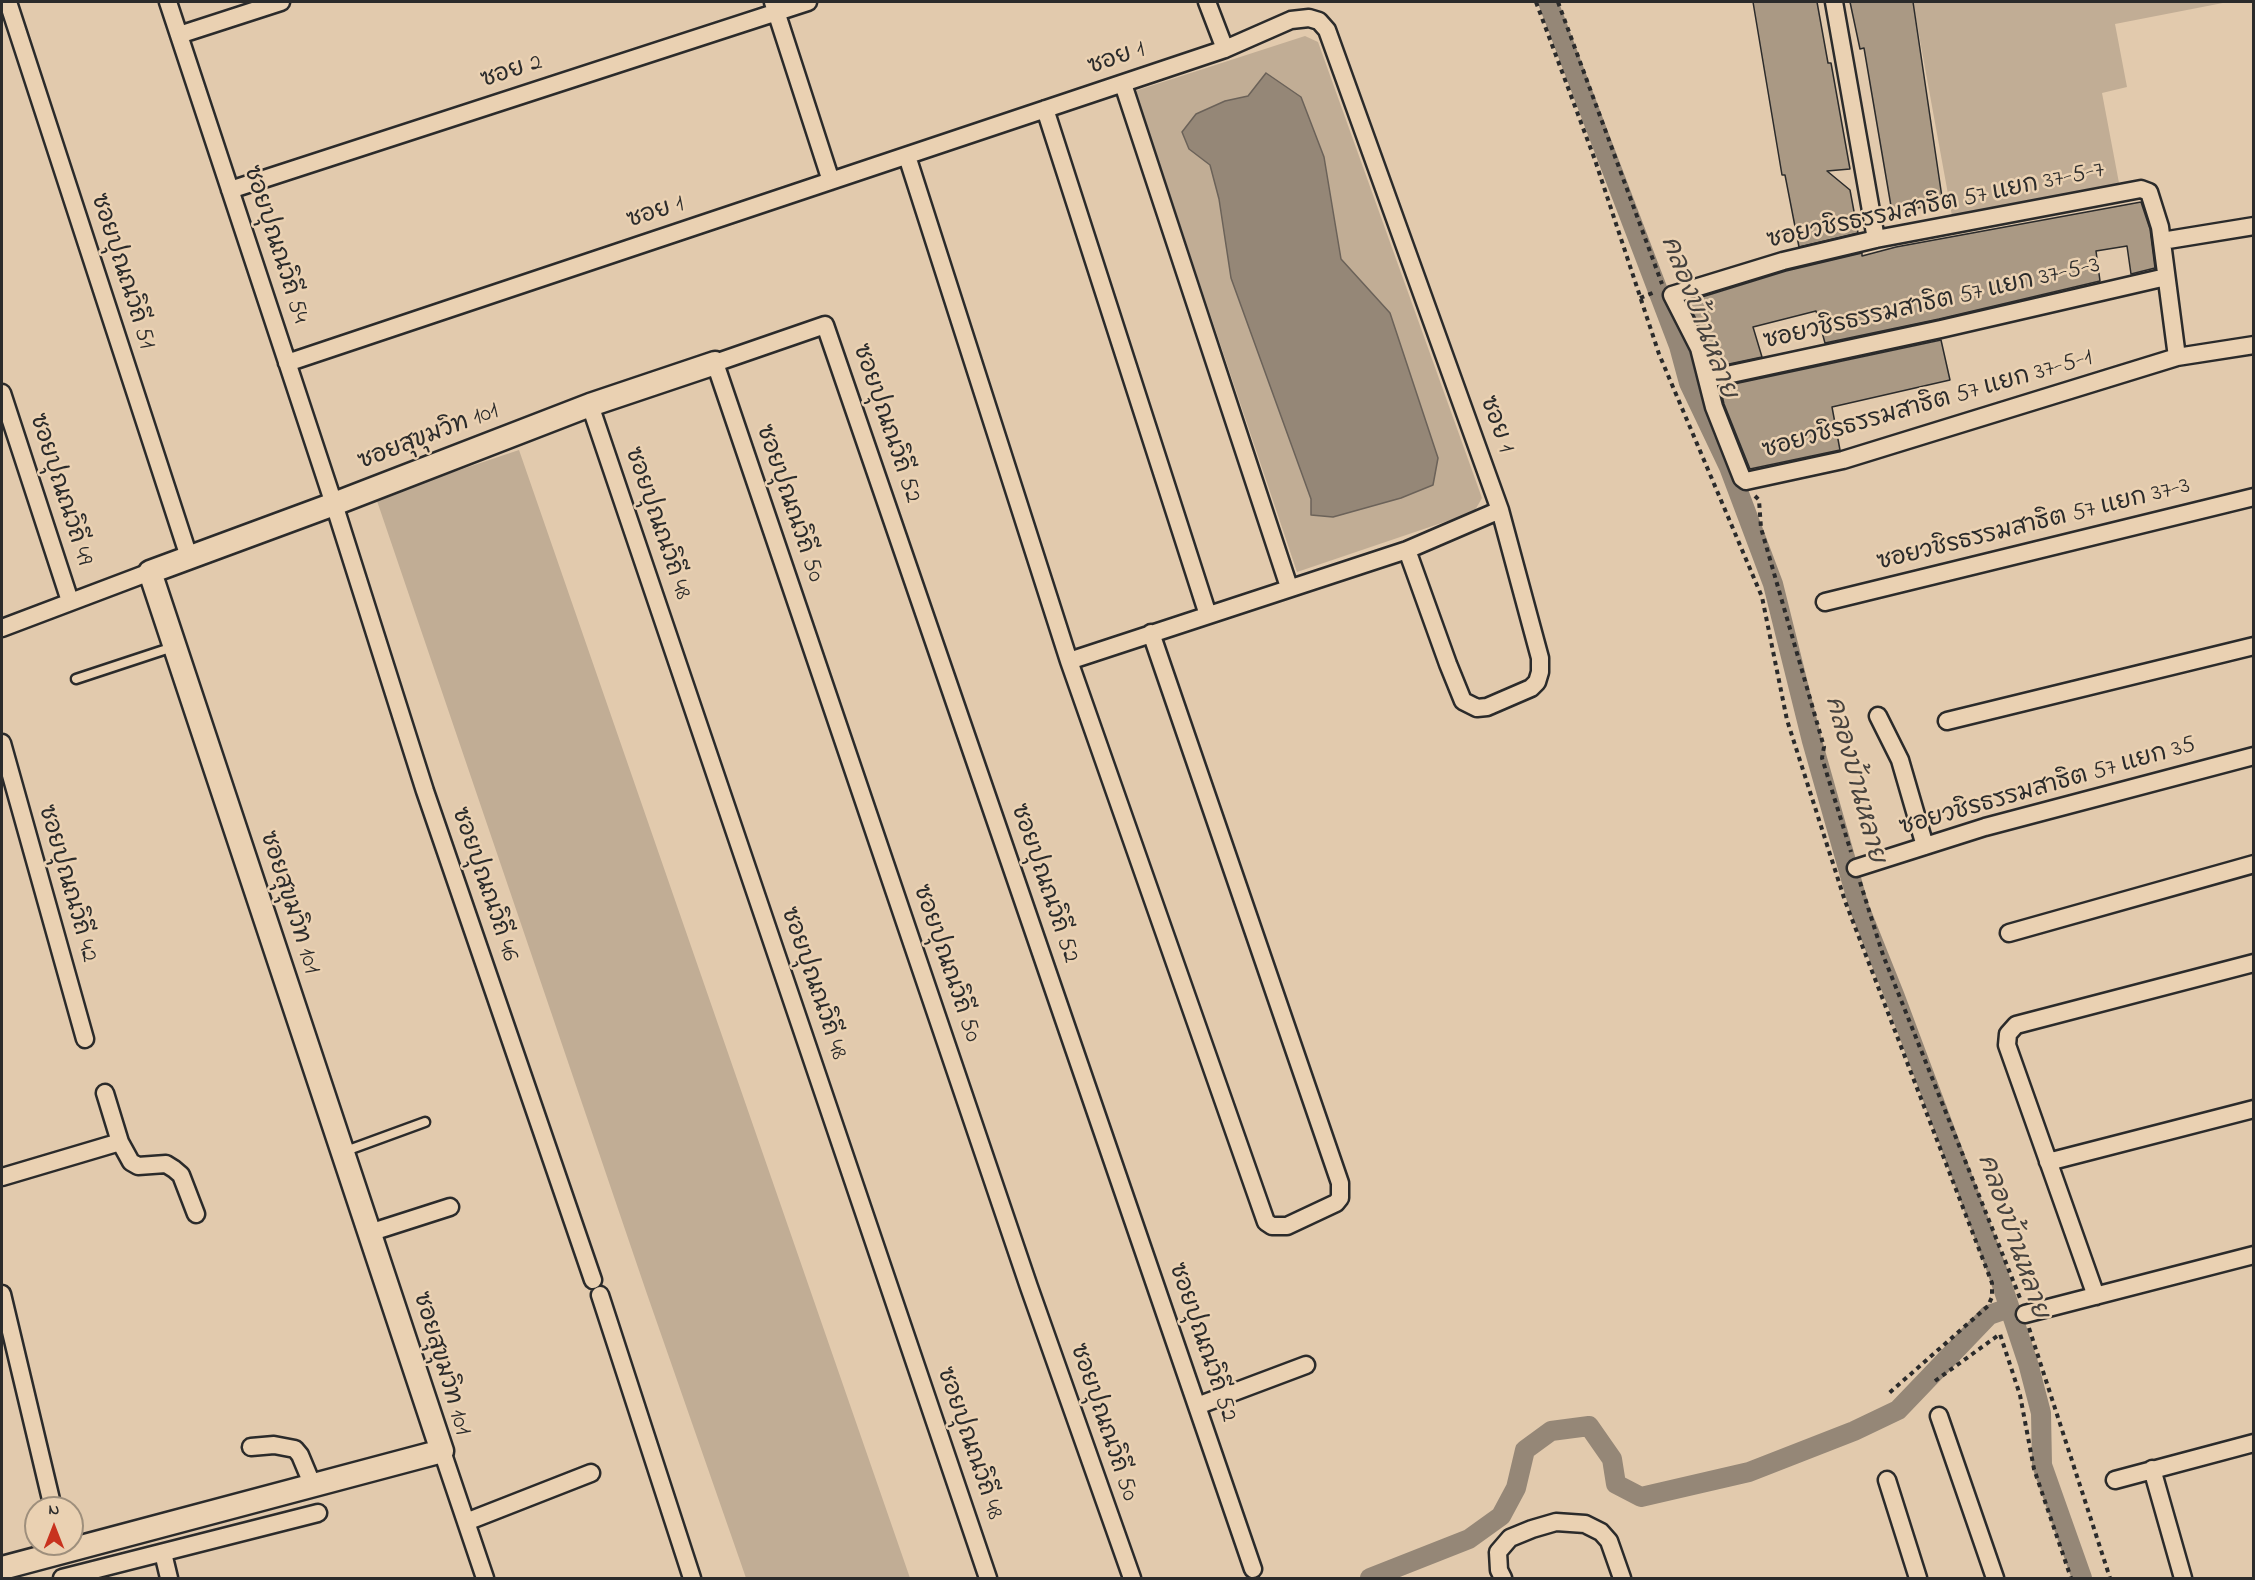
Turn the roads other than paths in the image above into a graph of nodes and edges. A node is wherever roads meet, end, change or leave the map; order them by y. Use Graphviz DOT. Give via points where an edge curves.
graph roads {
  1 [pos="8,2"];
  2 [pos="168,2"];
  3 [pos="281,2"];
  4 [pos="808,2"];
  5 [pos="1207,2"];
  6 [pos="1834,2"];
  7 [pos="774,7"];
  8 [pos="179,35"];
  9 [pos="1225,49"];
  10 [pos="1123,84"];
  11 [pos="1045,109"];
  12 [pos="907,156"];
  13 [pos="831,181"];
  14 [pos="230,190"];
  15 [pos="2253,226"];
  16 [pos="1876,239"];
  17 [pos="2162,241"];
  18 [pos="2166,277"];
  19 [pos="1672,295"];
  20 [pos="2253,345"];
  21 [pos="2177,357"];
  22 [pos="287,363"];
  23 [pos="715,363"];
  24 [pos="1708,379"];
  25 [pos="2,393"];
  26 [pos="590,405"];
  27 [pos="2253,497"];
  28 [pos="334,504"];
  29 [pos="1500,510"];
  30 [pos="1407,550"];
  31 [pos="189,557"];
  32 [pos="150,572"];
  33 [pos="1289,588"];
  34 [pos="70,601"];
  35 [pos="1825,602"];
  36 [pos="1208,615"];
  37 [pos="2,628"];
  38 [pos="1151,633"];
  39 [pos="2253,646"];
  40 [pos="175,647"];
  41 [pos="1069,661"];
  42 [pos="76,679"];
  43 [pos="1878,716"];
  44 [pos="1947,721"];
  45 [pos="2,743"];
  46 [pos="2253,756"];
  47 [pos="1925,846"];
  48 [pos="2253,864"];
  49 [pos="1856,868"];
  50 [pos="2009,933"];
  51 [pos="2253,963"];
  52 [pos="85,1039"];
  53 [pos="105,1093"];
  54 [pos="2253,1109"];
  55 [pos="426,1122"];
  56 [pos="120,1142"];
  57 [pos="342,1152"];
  58 [pos="2048,1162"];
  59 [pos="2,1177"];
  60 [pos="450,1207"];
  61 [pos="196,1214"];
  62 [pos="369,1233"];
  63 [pos="2253,1255"];
  64 [pos="2,1294"];
  65 [pos="2096,1296"];
  66 [pos="2025,1314"];
  67 [pos="1306,1365"];
  68 [pos="1197,1406"];
  69 [pos="1938,1416"];
  70 [pos="2253,1443"];
  71 [pos="251,1447"];
  72 [pos="442,1451"];
  73 [pos="2152,1469"];
  74 [pos="591,1473"];
  75 [pos="1887,1480"];
  76 [pos="2115,1480"];
  77 [pos="313,1486"];
  78 [pos="50,1496"];
  79 [pos="318,1513"];
  80 [pos="466,1522"];
  81 [pos="84,1543"];
  82 [pos="163,1553"];
  83 [pos="39,1556"];
  84 [pos="2,1568"];
  85 [pos="1253,1569"];
  86 [pos="1501,1574"];
  87 [pos="62,1578"];
  88 [pos="169,1578"];
  89 [pos="485,1578"];
  90 [pos="692,1578"];
  91 [pos="988,1578"];
  92 [pos="1132,1578"];
  93 [pos="1622,1578"];
  94 [pos="1918,1578"];
  95 [pos="1995,1578"];
  96 [pos="2182,1578"];
  1 -- 31 [label="street, ซอยปุณณวิถี 51"];
  2 -- 8 [label="street, ซอยปุณณวิถี 54"];
  3 -- 8 [label="street"];
  4 -- 7 [label="street, ซอย 2"];
  5 -- 9 [label="street"];
  6 -- 16 [label="street"];
  7 -- 13 [label="street"];
  7 -- 14 [label="street, ซอย 2"];
  8 -- 14 [label="street, ซอยปุณณวิถี 54"];
  9 -- 10 [label="street, ซอย 1"];
  9 -- 29 [label="street, ซอย 1" via="1292,20 1309,18 1319,21 1327,30"];
  10 -- 11 [label="street, ซอย 1"];
  10 -- 33 [label="street"];
  11 -- 12 [label="street, ซอย 1"];
  11 -- 36 [label="street"];
  12 -- 13 [label="street, ซอย 1"];
  12 -- 41 [label="street"];
  13 -- 22 [label="street, ซอย 1"];
  14 -- 22 [label="street, ซอยปุณณวิถี 54"];
  15 -- 17 [label="street"];
  16 -- 17 [label="street, ซอยวชิรธรรมสาธิต 57 แยก 37-5-7" via="2141,189 2149,192 2154,204"];
  16 -- 19 [label="street, ซอยวชิรธรรมสาธิต 57 แยก 37-5-7" via="1783,261"];
  17 -- 18 [label="street"];
  18 -- 21 [label="street"];
  18 -- 24 [label="street, ซอยวชิรธรรมสาธิต 57 แยก 37-5-3"];
  19 -- 24 [label="street, ซอยวชิรธรรมสาธิต 57 แยก 37-5-1" via="1699,348"];
  20 -- 21 [label="street"];
  21 -- 24 [label="street, ซอยวชิรธรรมสาธิต 57 แยก 37-5-1" via="1843,460 1752,481 1742,478 1714,407"];
  22 -- 28 [label="street, ซอยปุณณวิถี 54"];
  23 -- 26 [label="street, ซอยสุขุมวิท 101"];
  23 -- 68 [label="street, ซอยปุณณวิถี 52" via="825,325"];
  23 -- 92 [label="street, ซอยปุณณวิถี 50"];
  25 -- 34 [label="street, ซอยปุณณวิถี 49"];
  26 -- 28 [label="street, ซอยสุขุมวิท 101"];
  26 -- 91 [label="street, ซอยปุณณวิถี 48"];
  27 -- 35 [label="street, ซอยวชิรธรรมสาธิต 57 แยก 37-3"];
  28 -- 31 [label="street, ซอยสุขุมวิท 101"];
  28 -- 90 [label="street, ซอยปุณณวิถี 46" via="426,791"];
  29 -- 30 [label="street"];
  29 -- 30 [label="street, ซอย 1" via="1540,658 1540,672 1532,688 1487,708 1463,701"];
  30 -- 33 [label="street"];
  31 -- 32 [label="street, ซอยสุขุมวิท 101"];
  32 -- 34 [label="street"];
  32 -- 40 [label="street, ซอยสุขุมวิท 101"];
  33 -- 36 [label="street"];
  34 -- 37 [label="street"];
  36 -- 38 [label="street"];
  38 -- 41 [label="street"];
  38 -- 41 [label="street" via="1342,1191 1336,1203 1287,1226 1266,1222"];
  39 -- 44 [label="street"];
  40 -- 42 [label="lane"];
  40 -- 57 [label="street, ซอยสุขุมวิท 101"];
  43 -- 47 [label="street" via="1900,760"];
  45 -- 52 [label="street, ซอยปุณณวิถี 42"];
  46 -- 47 [label="street, ซอยวชิรธรรมสาธิต 57 แยก 35"];
  47 -- 49 [label="street, ซอยวชิรธรรมสาธิต 57 แยก 35"];
  48 -- 50 [label="street"];
  51 -- 58 [label="street" via="2016,1025 2008,1035 2007,1045"];
  53 -- 56 [label="street"];
  54 -- 58 [label="street"];
  55 -- 57 [label="lane"];
  56 -- 59 [label="street"];
  56 -- 61 [label="street" via="131,1162 138,1166 166,1164 182,1175"];
  57 -- 62 [label="street, ซอยสุขุมวิท 101"];
  58 -- 65 [label="street"];
  60 -- 62 [label="street"];
  62 -- 72 [label="street, ซอยสุขุมวิท 101"];
  63 -- 65 [label="street"];
  64 -- 78 [label="street"];
  65 -- 66 [label="street"];
  67 -- 68 [label="street"];
  68 -- 85 [label="street, ซอยปุณณวิถี 52"];
  69 -- 95 [label="street"];
  70 -- 73 [label="street"];
  71 -- 77 [label="street" via="274,1445 295,1449"];
  72 -- 77 [label="street, ซอยสุขุมวิท 101"];
  72 -- 80 [label="street"];
  73 -- 76 [label="street"];
  73 -- 96 [label="street"];
  74 -- 80 [label="street"];
  75 -- 94 [label="street"];
  77 -- 81 [label="street, ซอยสุขุมวิท 101"];
  79 -- 82 [label="street"];
  80 -- 89 [label="street"];
  82 -- 87 [label="street"];
  82 -- 88 [label="street"];
  83 -- 84 [label="street, ซอยสุขุมวิท 101"];
  86 -- 93 [label="street" via="1498,1552 1510,1538 1556,1522 1585,1524 1601,1532 1609,1541"];
}
